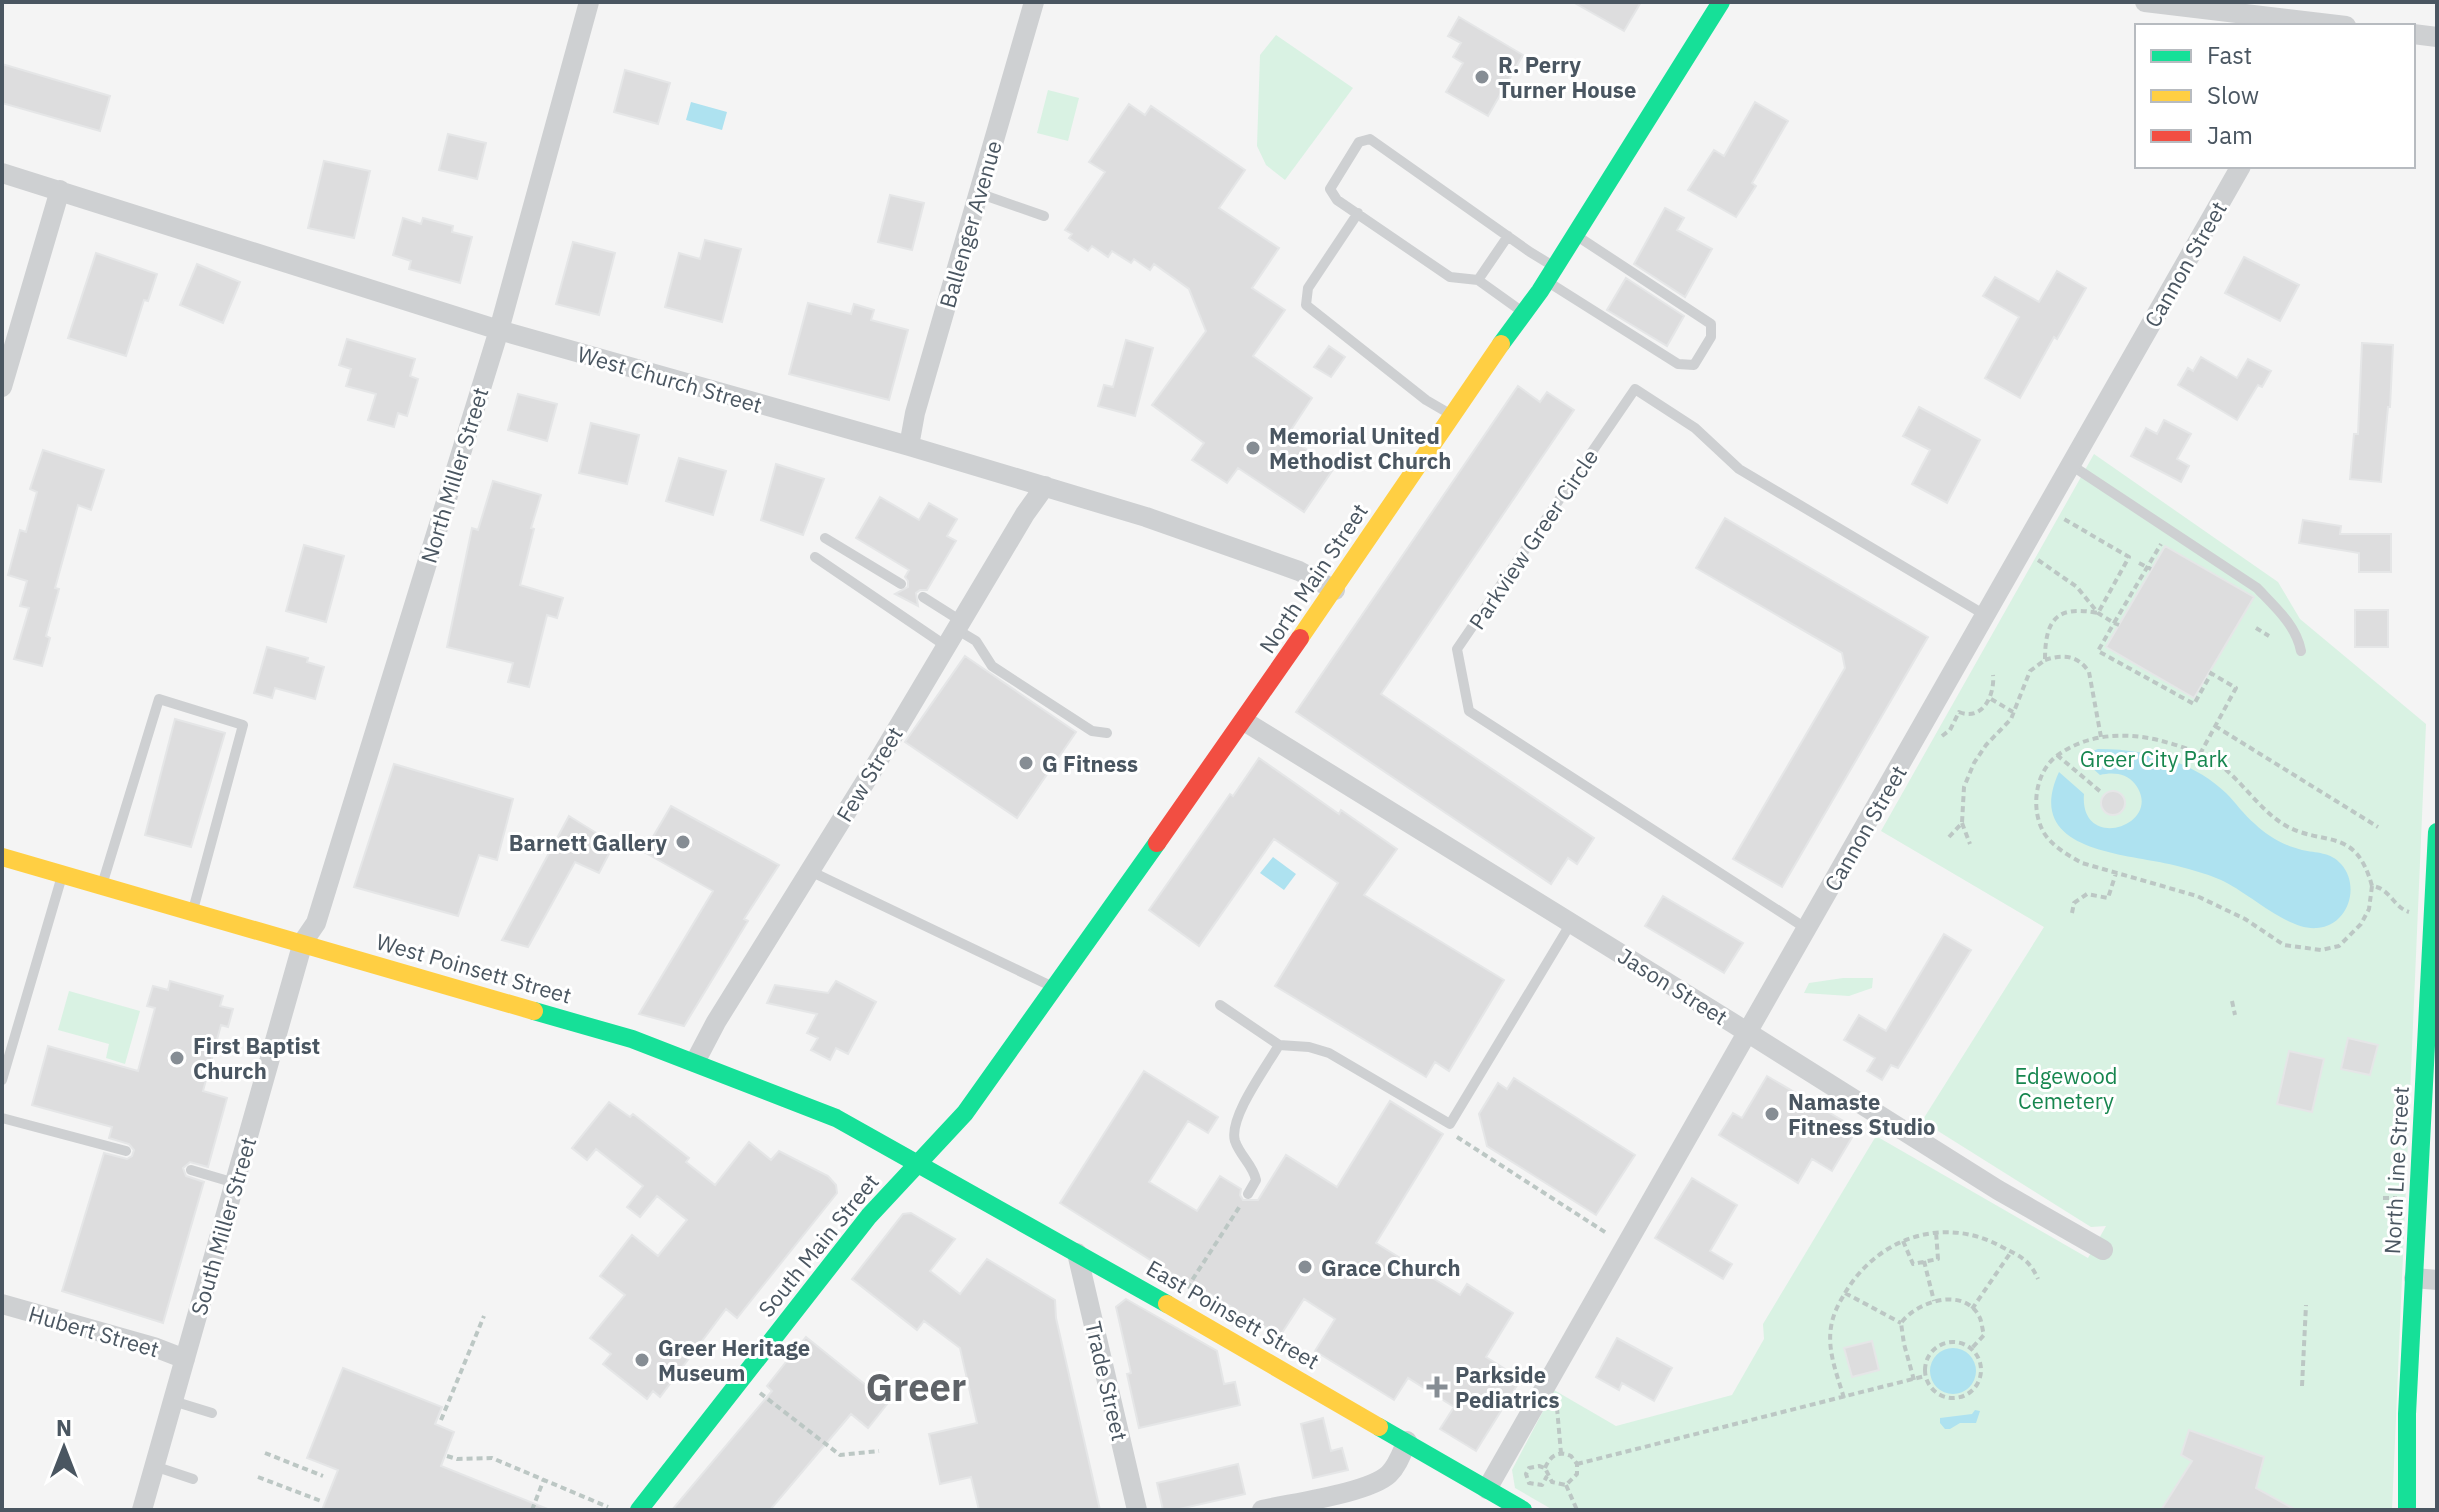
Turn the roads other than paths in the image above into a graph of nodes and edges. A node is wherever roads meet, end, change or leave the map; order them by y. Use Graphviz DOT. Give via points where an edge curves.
graph roads {
  1 [pos="589,2"];
  2 [pos="1034,2"];
  3 [pos="1721,2"];
  4 [pos="2145,2"];
  5 [pos="2315,24"];
  6 [pos="2415,34"];
  7 [pos="2437,37"];
  8 [pos="2240,168"];
  9 [pos="2,173"];
  10 [pos="60,190"];
  11 [pos="978,193"];
  12 [pos="1358,213"];
  13 [pos="1044,216"];
  14 [pos="1576,235"];
  15 [pos="1508,236"];
  16 [pos="1551,274"];
  17 [pos="1478,280"];
  18 [pos="1524,313"];
  19 [pos="499,330"];
  20 [pos="2,387"];
  21 [pos="1451,415"];
  22 [pos="909,446"];
  23 [pos="2071,465"];
  24 [pos="1045,486"];
  25 [pos="825,538"];
  26 [pos="815,557"];
  27 [pos="901,584"];
  28 [pos="1335,590"];
  29 [pos="923,597"];
  30 [pos="1985,615"];
  31 [pos="954,632"];
  32 [pos="2301,651"];
  33 [pos="1244,721"];
  34 [pos="1107,733"];
  35 [pos="2437,832"];
  36 [pos="2,857"];
  37 [pos="810,871"];
  38 [pos="63,874"];
  39 [pos="102,885"];
  40 [pos="2435,887"];
  41 [pos="193,912"];
  42 [pos="1571,923"];
  43 [pos="1807,930"];
  44 [pos="303,942"];
  45 [pos="1054,987"];
  46 [pos="1220,1005"];
  47 [pos="1748,1033"];
  48 [pos="1279,1045"];
  49 [pos="695,1062"];
  50 [pos="2,1080"];
  51 [pos="2,1118"];
  52 [pos="126,1151"];
  53 [pos="918,1163"];
  54 [pos="191,1170"];
  55 [pos="235,1183"];
  56 [pos="1248,1194"];
  57 [pos="2103,1250"];
  58 [pos="1077,1253"];
  59 [pos="1120,1277"];
  60 [pos="2414,1278"];
  61 [pos="2437,1280"];
  62 [pos="1088,1296"];
  63 [pos="2,1304"];
  64 [pos="185,1359"];
  65 [pos="173,1401"];
  66 [pos="212,1413"];
  67 [pos="1407,1441"];
  68 [pos="154,1466"];
  69 [pos="193,1479"];
  70 [pos="1487,1489"];
  71 [pos="1268,1509"];
  72 [pos="142,1510"];
  73 [pos="639,1510"];
  74 [pos="1137,1510"];
  75 [pos="1523,1510"];
  76 [pos="2407,1510"];
  1 -- 19 [label="street, North Miller Street"];
  2 -- 11 [label="street, Ballenger Avenue"];
  3 -- 14 [label="main road, North Main Street"];
  4 -- 5 [label="street"];
  6 -- 7 [label="street"];
  8 -- 23 [label="street, Cannon Street"];
  9 -- 10 [label="street, West Church Street"];
  10 -- 19 [label="street, West Church Street"];
  10 -- 20 [label="street"];
  11 -- 13 [label="lane"];
  11 -- 22 [label="street, Ballenger Avenue"];
  12 -- 15 [label="lane" via="1330,189 1359,142 1370,139"];
  12 -- 17 [label="lane" via="1450,277"];
  12 -- 21 [label="lane" via="1308,288 1306,305"];
  14 -- 16 [label="main road, North Main Street"];
  14 -- 16 [label="lane" via="1711,324 1711,337 1694,365 1678,364"];
  15 -- 16 [label="lane"];
  15 -- 17 [label="lane"];
  16 -- 18 [label="main road, North Main Street"];
  17 -- 18 [label="lane"];
  18 -- 21 [label="main road, North Main Street"];
  19 -- 22 [label="street, West Church Street"];
  19 -- 44 [label="street, North Miller Street" via="316,923"];
  21 -- 28 [label="main road, North Main Street"];
  22 -- 24 [label="street, West Church Street"];
  23 -- 30 [label="street, Cannon Street"];
  23 -- 32 [label="lane" via="2257,588 2298,637"];
  24 -- 28 [label="street, West Church Street" via="1277,563"];
  24 -- 31 [label="street, Few Street"];
  25 -- 27 [label="lane"];
  26 -- 31 [label="lane"];
  28 -- 33 [label="main road, North Main Street"];
  29 -- 31 [label="lane"];
  30 -- 43 [label="street, Cannon Street"];
  30 -- 43 [label="lane, Parkview Greer Circle" via="1739,469 1695,428 1635,389 1457,649 1469,711"];
  31 -- 34 [label="lane" via="981,646 992,666 1092,731"];
  31 -- 37 [label="street, Few Street"];
  33 -- 42 [label="street, Jason Street"];
  33 -- 45 [label="main road, North Main Street"];
  35 -- 40 [label="main road, North Line Street"];
  36 -- 38 [label="main road, West Poinsett Street"];
  37 -- 45 [label="lane"];
  37 -- 49 [label="street, Few Street"];
  38 -- 39 [label="main road, West Poinsett Street"];
  38 -- 50 [label="lane"];
  39 -- 41 [label="main road, West Poinsett Street"];
  39 -- 41 [label="lane" via="159,699 243,725"];
  40 -- 60 [label="main road, North Line Street"];
  41 -- 44 [label="main road, West Poinsett Street"];
  42 -- 47 [label="street, Jason Street"];
  42 -- 48 [label="lane" via="1450,1124 1329,1053"];
  43 -- 47 [label="street, Cannon Street"];
  44 -- 49 [label="main road, West Poinsett Street"];
  44 -- 55 [label="street, South Miller Street"];
  45 -- 53 [label="main road, North Main Street" via="965,1113"];
  46 -- 48 [label="lane"];
  47 -- 57 [label="street, Jason Street"];
  47 -- 70 [label="street, Cannon Street"];
  48 -- 56 [label="lane" via="1234,1128 1239,1150 1254,1170 1256,1180"];
  49 -- 53 [label="main road, West Poinsett Street" via="836,1118"];
  51 -- 52 [label="lane"];
  53 -- 58 [label="main road, East Poinsett Street"];
  53 -- 73 [label="main road, South Main Street" via="869,1216"];
  54 -- 55 [label="lane"];
  55 -- 64 [label="street, South Miller Street"];
  58 -- 59 [label="main road, East Poinsett Street"];
  58 -- 62 [label="street, Trade Street"];
  59 -- 62 [label="street"];
  59 -- 67 [label="main road, East Poinsett Street"];
  60 -- 61 [label="street"];
  60 -- 76 [label="main road, North Line Street"];
  62 -- 74 [label="street, Trade Street"];
  63 -- 64 [label="street, Hubert Street"];
  64 -- 65 [label="street, South Miller Street"];
  65 -- 66 [label="lane"];
  65 -- 68 [label="street, South Miller Street"];
  67 -- 70 [label="main road, East Poinsett Street"];
  67 -- 71 [label="street" via="1387,1476 1369,1486"];
  68 -- 69 [label="lane"];
  68 -- 72 [label="street, South Miller Street"];
  70 -- 75 [label="main road, East Poinsett Street"];
}
